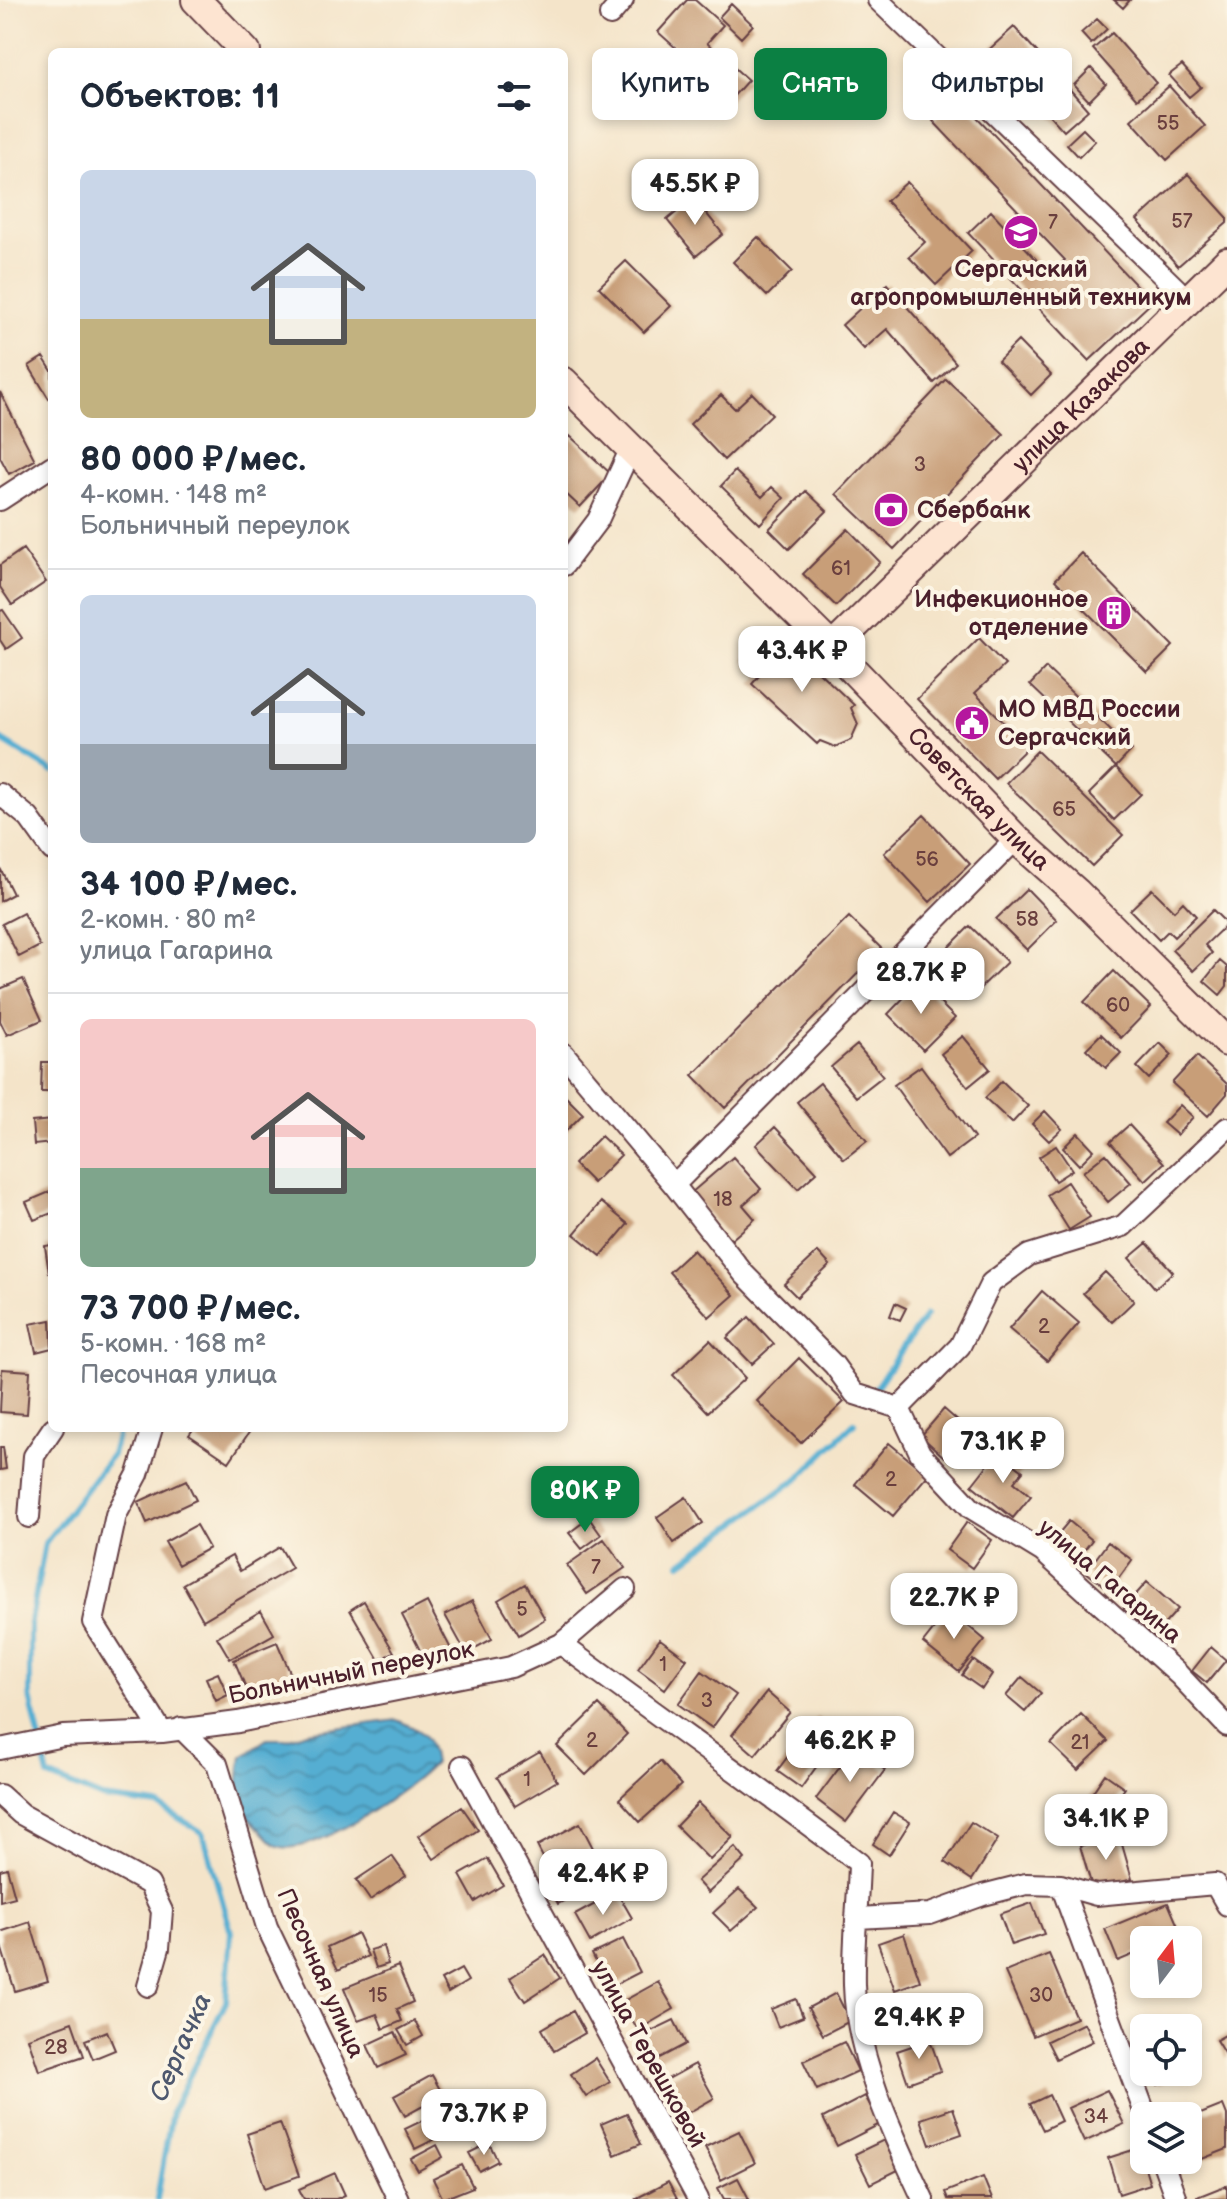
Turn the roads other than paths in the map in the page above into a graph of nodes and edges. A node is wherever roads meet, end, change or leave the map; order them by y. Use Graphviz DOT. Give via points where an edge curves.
graph roads {
  1 [pos="196,0"];
  2 [pos="878,0"];
  3 [pos="242,48"];
  4 [pos="1227,262"];
  5 [pos="1188,300"];
  6 [pos="568,386"];
  7 [pos="631,448"];
  8 [pos="48,469"];
  9 [pos="0,500"];
  10 [pos="568,560"];
  11 [pos="832,648"];
  12 [pos="0,794"];
  13 [pos="1016,839"];
  14 [pos="48,844"];
  15 [pos="1227,1042"];
  16 [pos="568,1059"];
  17 [pos="1227,1128"];
  18 [pos="674,1185"];
  19 [pos="899,1408"];
  20 [pos="50,1432"];
  21 [pos="151,1432"];
  22 [pos="29,1517"];
  23 [pos="625,1589"];
  24 [pos="561,1644"];
  25 [pos="1227,1726"];
  26 [pos="171,1730"];
  27 [pos="0,1749"];
  28 [pos="462,1766"];
  29 [pos="0,1795"];
  30 [pos="1061,1885"];
  31 [pos="1227,1905"];
  32 [pos="858,1918"];
  33 [pos="148,1986"];
  34 [pos="1141,2102"];
  35 [pos="1167,2174"];
  36 [pos="398,2199"];
  37 [pos="698,2199"];
  38 [pos="923,2199"];
  39 [pos="1176,2199"];
  1 -- 3 [label="main road"];
  2 -- 5 [label="street"];
  4 -- 5 [label="main road, улица Казакова"];
  5 -- 11 [label="main road, улица Казакова"];
  6 -- 7 [label="main road, Советская улица"];
  7 -- 10 [label="street" via="598,520"];
  7 -- 11 [label="main road, Советская улица"];
  8 -- 9 [label="street"];
  11 -- 13 [label="main road, Советская улица"];
  12 -- 14 [label="street" via="29,818"];
  13 -- 15 [label="main road, Советская улица"];
  13 -- 18 [label="street"];
  16 -- 18 [label="street"];
  17 -- 19 [label="street" via="1123,1226 1029,1255 991,1283 960,1346"];
  18 -- 19 [label="street" via="744,1274 834,1365 855,1394"];
  19 -- 25 [label="street, улица Гагарина" via="920,1453 971,1508 1043,1552 1179,1675"];
  20 -- 22 [label="street" via="34,1456"];
  21 -- 26 [label="street, Песочная улица" via="138,1474 116,1515 93,1622"];
  23 -- 24 [label="street, Больничный переулок"];
  24 -- 26 [label="street, Больничный переулок" via="511,1667 238,1722"];
  24 -- 32 [label="street" via="859,1863"];
  26 -- 27 [label="street, Больничный переулок" via="63,1736"];
  26 -- 36 [label="street, Песочная улица" via="217,1764 267,1927"];
  28 -- 37 [label="street, улица Терешковой"];
  29 -- 33 [label="street" via="21,1814 149,1884 162,1911"];
  30 -- 31 [label="street" via="1096,1895 1215,1884"];
  30 -- 32 [label="street" via="1026,1884 930,1914"];
  30 -- 34 [label="street"];
  32 -- 38 [label="street" via="854,1986 862,2042 895,2141"];
  35 -- 39 [label="street"];
}
